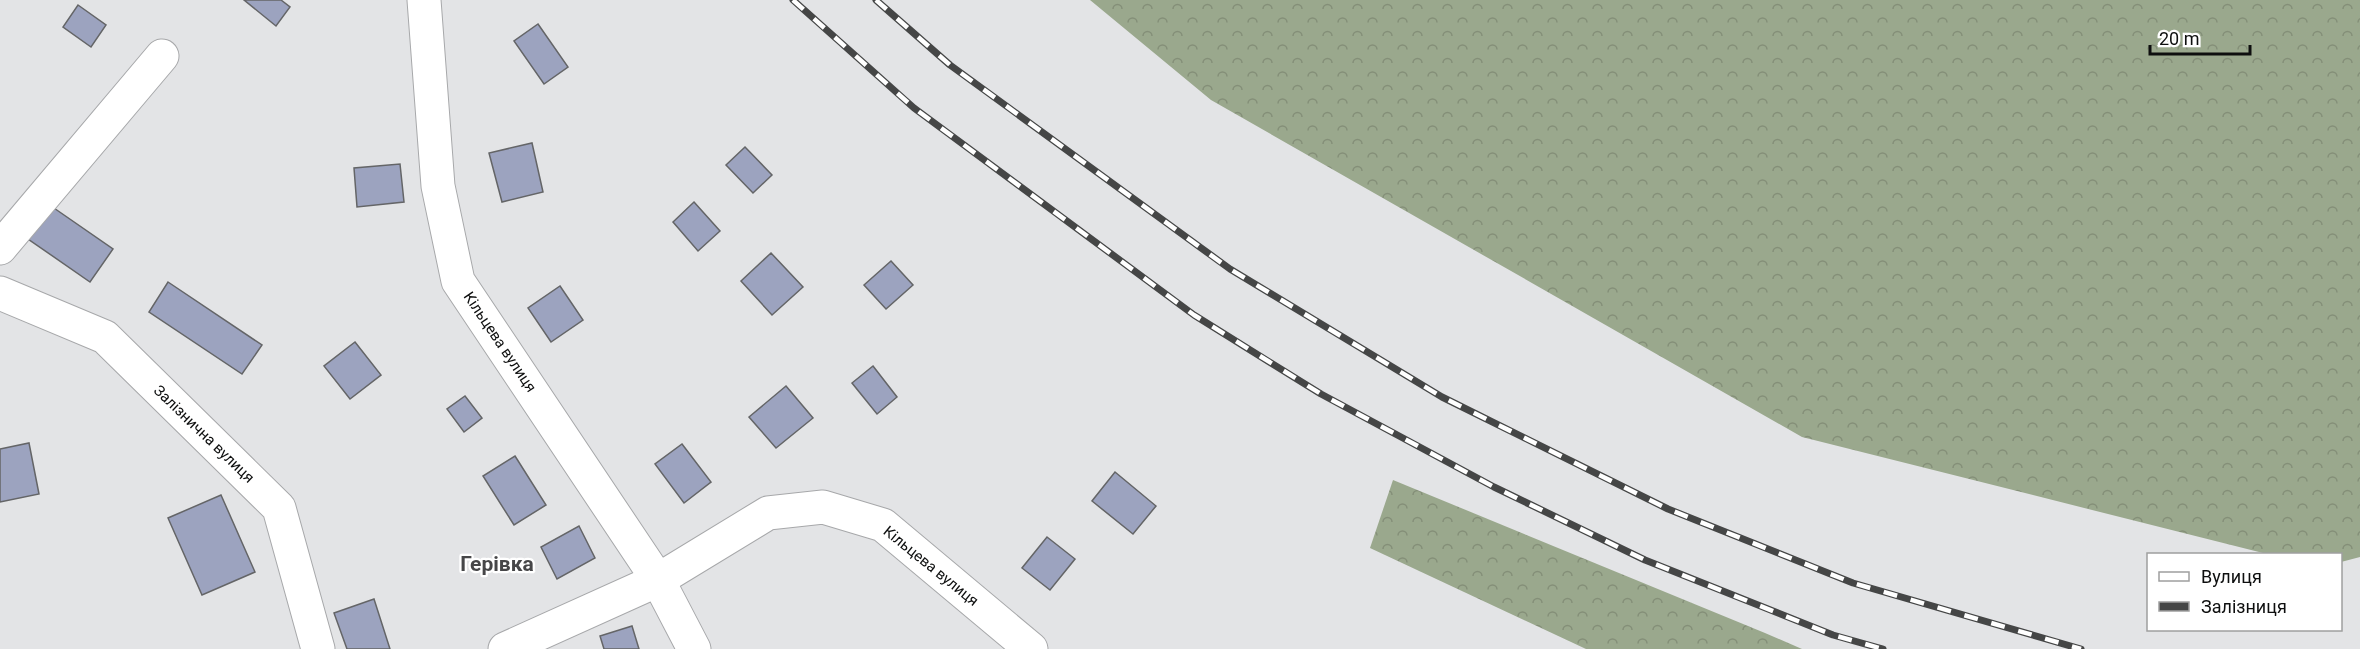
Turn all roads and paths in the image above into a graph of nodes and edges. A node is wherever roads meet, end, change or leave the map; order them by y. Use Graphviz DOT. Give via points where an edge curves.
graph roads {
  1 [pos="424,0"];
  2 [pos="162,56"];
  3 [pos="0,248"];
  4 [pos="0,293"];
  5 [pos="658,580"];
  6 [pos="318,649"];
  7 [pos="505,649"];
  8 [pos="694,649"];
  9 [pos="1031,649"];
  1 -- 5 [label="street, Кільцева вулиця" via="438,186 459,281"];
  2 -- 3 [label="street"];
  4 -- 6 [label="street, Залізнична вулиця" via="105,337 279,508"];
  5 -- 7 [label="street"];
  5 -- 8 [label="street, Кільцева вулиця"];
  5 -- 9 [label="street, Кільцева вулиця" via="768,513 823,507 883,525"];
}
